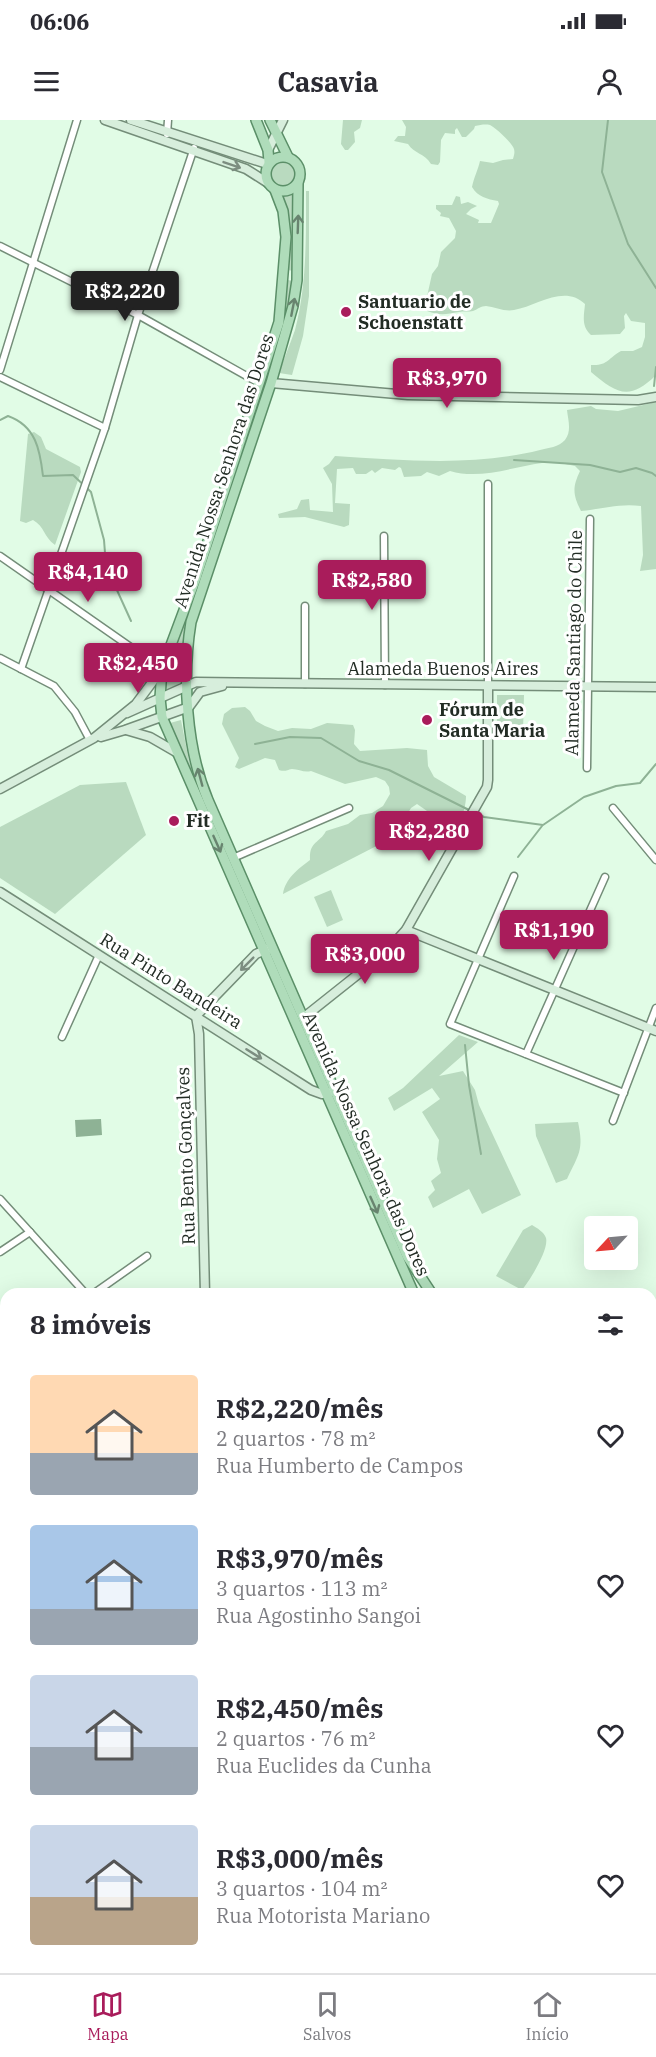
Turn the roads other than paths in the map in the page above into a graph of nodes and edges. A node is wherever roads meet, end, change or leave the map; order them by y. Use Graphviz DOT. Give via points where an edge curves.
graph roads {
  1 [pos="77,120"];
  2 [pos="105,120"];
  3 [pos="131,120"];
  4 [pos="168,120"];
  5 [pos="256,120"];
  6 [pos="270,120"];
  7 [pos="283,120"];
  8 [pos="167,132"];
  9 [pos="277,132"];
  10 [pos="196,141"];
  11 [pos="165,142"];
  12 [pos="268,150"];
  13 [pos="193,152"];
  14 [pos="288,157"];
  15 [pos="268,163"];
  16 [pos="298,183"];
  17 [pos="272,186"];
  18 [pos="0,246"];
  19 [pos="33,262"];
  20 [pos="138,315"];
  21 [pos="0,370"];
  22 [pos="0,377"];
  23 [pos="259,383"];
  24 [pos="271,383"];
  25 [pos="656,397"];
  26 [pos="105,428"];
  27 [pos="488,484"];
  28 [pos="590,519"];
  29 [pos="384,536"];
  30 [pos="0,556"];
  31 [pos="49,590"];
  32 [pos="305,606"];
  33 [pos="0,658"];
  34 [pos="21,669"];
  35 [pos="162,669"];
  36 [pos="230,684"];
  37 [pos="305,684"];
  38 [pos="385,685"];
  39 [pos="188,686"];
  40 [pos="488,686"];
  41 [pos="588,686"];
  42 [pos="656,687"];
  43 [pos="160,698"];
  44 [pos="189,707"];
  45 [pos="127,713"];
  46 [pos="162,717"];
  47 [pos="125,730"];
  48 [pos="92,739"];
  49 [pos="176,752"];
  50 [pos="587,768"];
  51 [pos="0,789"];
  52 [pos="349,808"];
  53 [pos="613,808"];
  54 [pos="233,858"];
  55 [pos="656,860"];
  56 [pos="514,876"];
  57 [pos="605,877"];
  58 [pos="0,892"];
  59 [pos="406,930"];
  60 [pos="268,949"];
  61 [pos="99,955"];
  62 [pos="478,959"];
  63 [pos="554,990"];
  64 [pos="656,1008"];
  65 [pos="196,1016"];
  66 [pos="303,1018"];
  67 [pos="652,1030"];
  68 [pos="62,1037"];
  69 [pos="526,1054"];
  70 [pos="330,1092"];
  71 [pos="624,1094"];
  72 [pos="613,1121"];
  73 [pos="0,1199"];
  74 [pos="30,1232"];
  75 [pos="0,1252"];
  76 [pos="147,1257"];
  77 [pos="81,1288"];
  78 [pos="102,1288"];
  79 [pos="205,1288"];
  80 [pos="412,1288"];
  81 [pos="428,1288"];
  1 -- 19 [label="street"];
  2 -- 11 [label="street"];
  3 -- 8 [label="street"];
  4 -- 8 [label="street"];
  5 -- 12 [label="main road"];
  6 -- 9 [label="main road"];
  7 -- 9 [label="street"];
  8 -- 10 [label="street"];
  8 -- 11 [label="street"];
  9 -- 12 [label="street"];
  9 -- 14 [label="main road"];
  10 -- 13 [label="street"];
  10 -- 15 [label="street"];
  11 -- 13 [label="street"];
  12 -- 15 [label="main road"];
  13 -- 17 [label="street, one-way" via="246,169"];
  13 -- 20 [label="street"];
  14 -- 15 [label="main road" via="277,157"];
  14 -- 16 [label="main road" via="300,168"];
  15 -- 17 [label="main road" via="266,175"];
  16 -- 17 [label="main road" via="288,191"];
  24 -- 16 [label="main road, Avenida Nossa Senhora das Dores, one-way" via="297,280"];
  17 -- 23 [label="main road, Avenida Nossa Senhora das Dores" via="284,219 286,250 279,322"];
  18 -- 19 [label="street"];
  19 -- 20 [label="street"];
  19 -- 21 [label="street"];
  20 -- 23 [label="street"];
  20 -- 26 [label="street"];
  22 -- 26 [label="street"];
  23 -- 35 [label="main road, Avenida Nossa Senhora das Dores"];
  24 -- 25 [label="street" via="408,395 638,400"];
  24 -- 39 [label="main road, Avenida Nossa Senhora das Dores" via="195,610 188,642"];
  26 -- 31 [label="street"];
  27 -- 40 [label="street"];
  28 -- 41 [label="street, Alameda Santiago do Chile"];
  29 -- 38 [label="street"];
  30 -- 31 [label="street"];
  31 -- 34 [label="street"];
  31 -- 35 [label="street"];
  32 -- 37 [label="street"];
  33 -- 34 [label="street"];
  34 -- 48 [label="street" via="62,695"];
  35 -- 43 [label="main road, Avenida Nossa Senhora das Dores"];
  35 -- 45 [label="street"];
  36 -- 37 [label="street, Alameda Buenos Aires"];
  36 -- 39 [label="street, Alameda Buenos Aires" via="196,682"];
  36 -- 44 [label="street, Alameda Buenos Aires" via="200,692"];
  37 -- 38 [label="street, Alameda Buenos Aires"];
  38 -- 40 [label="street, Alameda Buenos Aires"];
  39 -- 43 [label="street, Alameda Buenos Aires"];
  39 -- 44 [label="main road, Avenida Nossa Senhora das Dores"];
  40 -- 41 [label="street, Alameda Buenos Aires"];
  40 -- 59 [label="street" via="488,780"];
  41 -- 42 [label="street, Alameda Buenos Aires"];
  41 -- 50 [label="street, Alameda Santiago do Chile"];
  43 -- 45 [label="street, Alameda Buenos Aires"];
  43 -- 46 [label="main road, Avenida Nossa Senhora das Dores"];
  44 -- 46 [label="street, Alameda Buenos Aires"];
  54 -- 44 [label="main road, Avenida Nossa Senhora das Dores, one-way" via="202,787"];
  45 -- 48 [label="street"];
  46 -- 47 [label="street, Alameda Buenos Aires"];
  46 -- 49 [label="main road, Avenida Nossa Senhora das Dores"];
  47 -- 48 [label="street, Alameda Buenos Aires"];
  47 -- 49 [label="street" via="150,737"];
  48 -- 51 [label="street"];
  49 -- 60 [label="main road, Avenida Nossa Senhora das Dores, one-way"];
  52 -- 54 [label="street"];
  53 -- 55 [label="street"];
  54 -- 60 [label="main road, Avenida Nossa Senhora das Dores"];
  56 -- 62 [label="street"];
  57 -- 63 [label="street"];
  58 -- 61 [label="street, Rua Pinto Bandeira"];
  59 -- 62 [label="street"];
  59 -- 66 [label="street" via="386,952"];
  60 -- 65 [label="street, one-way" via="256,954"];
  60 -- 66 [label="main road, Avenida Nossa Senhora das Dores"];
  60 -- 70 [label="main road, Avenida Nossa Senhora das Dores"];
  61 -- 65 [label="street, Rua Pinto Bandeira"];
  61 -- 68 [label="street"];
  62 -- 63 [label="street"];
  62 -- 69 [label="street" via="450,1024"];
  63 -- 67 [label="street"];
  63 -- 69 [label="street"];
  64 -- 67 [label="street"];
  65 -- 70 [label="street, Rua Pinto Bandeira, one-way" via="311,1090"];
  65 -- 79 [label="street, Rua Bento Gonçalves"];
  66 -- 70 [label="main road, Avenida Nossa Senhora das Dores"];
  67 -- 71 [label="street"];
  69 -- 71 [label="street"];
  70 -- 80 [label="main road, Avenida Nossa Senhora das Dores, one-way"];
  70 -- 81 [label="main road, Avenida Nossa Senhora das Dores" via="407,1256"];
  71 -- 72 [label="street"];
  73 -- 74 [label="street"];
  74 -- 75 [label="street"];
  74 -- 77 [label="street"];
  76 -- 78 [label="street"];
}
